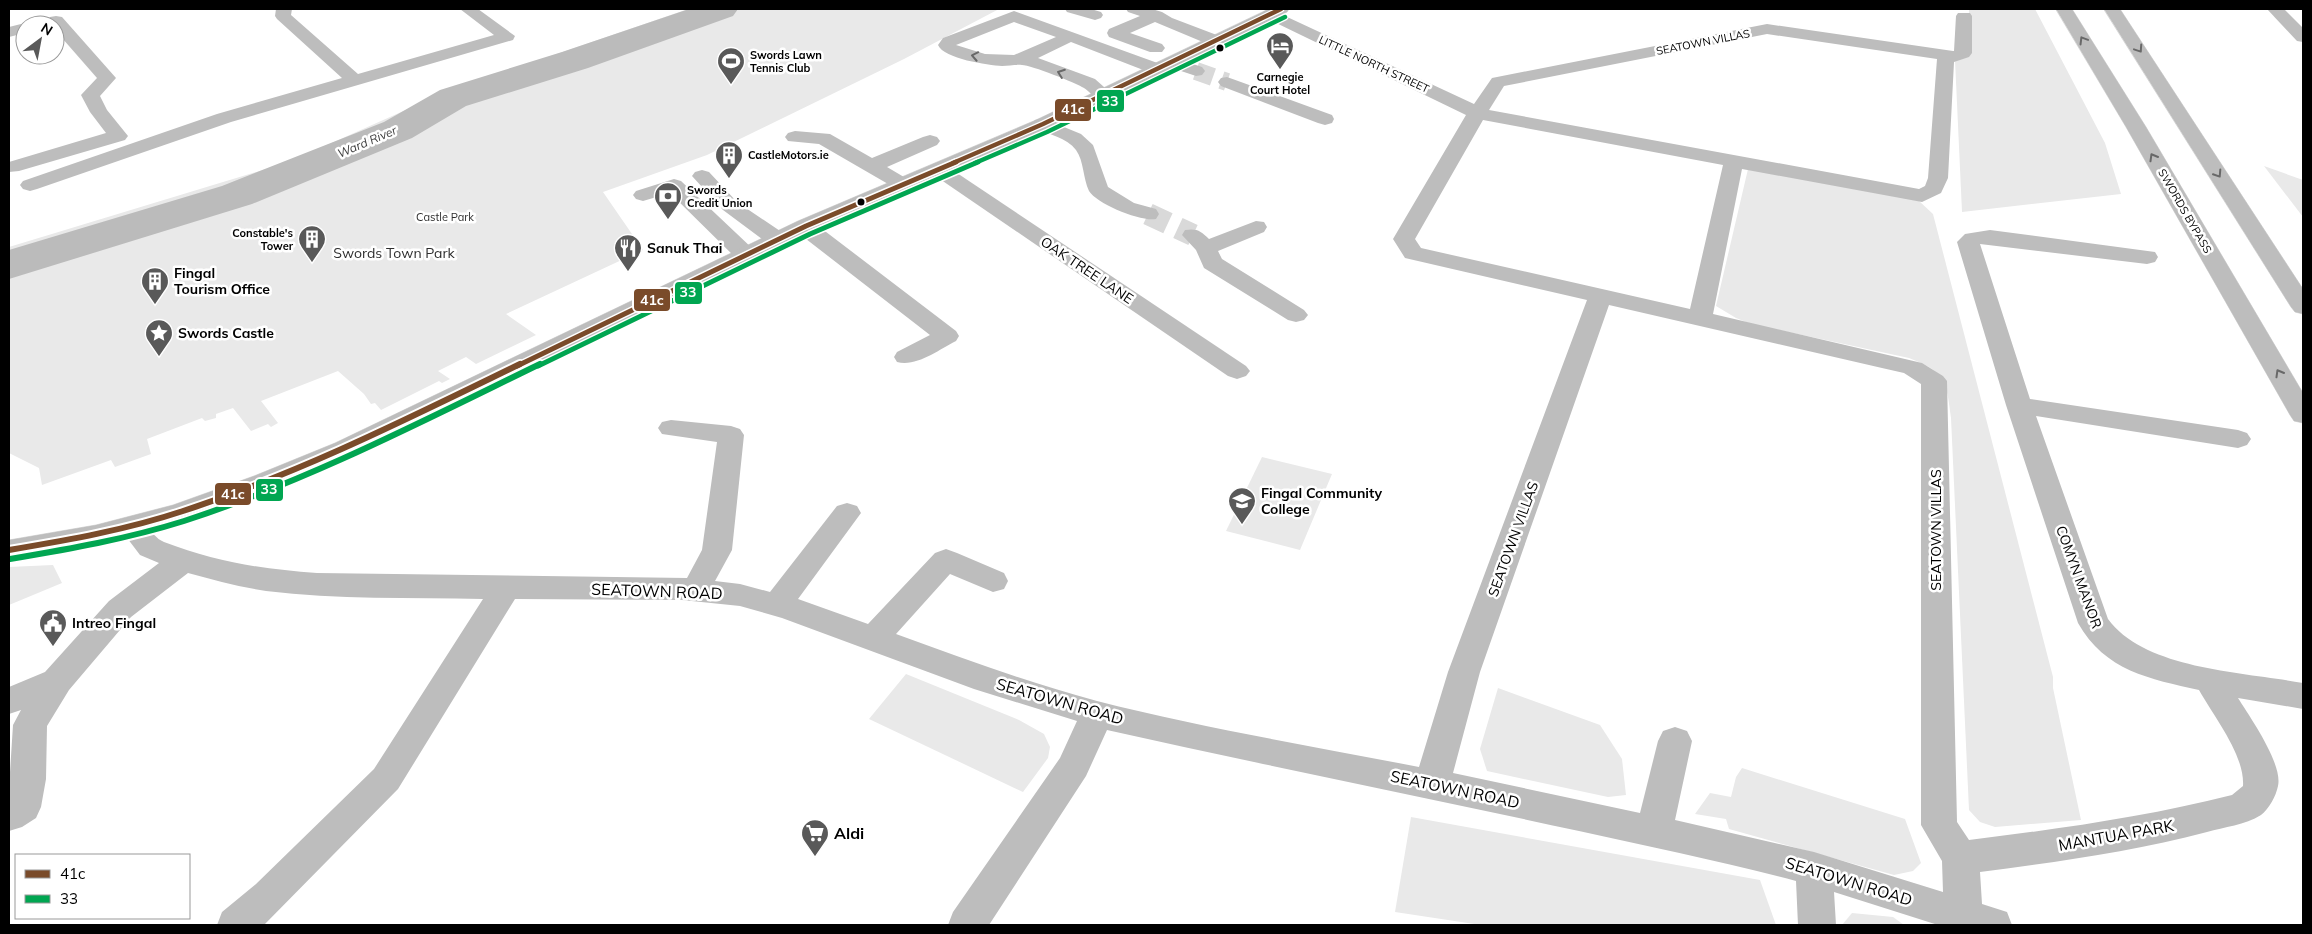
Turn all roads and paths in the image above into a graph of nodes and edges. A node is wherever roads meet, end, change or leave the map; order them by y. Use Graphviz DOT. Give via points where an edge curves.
graph roads {
  1 [pos="284,9"];
  2 [pos="468,9"];
  3 [pos="1025,9"];
  4 [pos="1073,9"];
  5 [pos="1134,9"];
  6 [pos="2064,9"];
  7 [pos="2112,9"];
  8 [pos="2275,9"];
  9 [pos="1011,10"];
  10 [pos="1276,12"];
  11 [pos="1095,15"];
  12 [pos="1156,15"];
  13 [pos="1964,16"];
  14 [pos="1070,33"];
  15 [pos="65,36"];
  16 [pos="2303,37"];
  17 [pos="1216,40"];
  18 [pos="949,42"];
  19 [pos="1946,56"];
  20 [pos="1023,58"];
  21 [pos="1162,60"];
  22 [pos="1196,71"];
  23 [pos="354,80"];
  24 [pos="1227,82"];
  25 [pos="1104,95"];
  26 [pos="219,107"];
  27 [pos="1477,113"];
  28 [pos="1325,119"];
  29 [pos="1042,124"];
  30 [pos="118,136"];
  31 [pos="795,136"];
  32 [pos="930,141"];
  33 [pos="1734,160"];
  34 [pos="871,166"];
  35 [pos="12,167"];
  36 [pos="938,169"];
  37 [pos="702,176"];
  38 [pos="902,184"];
  39 [pos="30,185"];
  40 [pos="643,195"];
  41 [pos="1148,214"];
  42 [pos="805,227"];
  43 [pos="1256,227"];
  44 [pos="778,240"];
  45 [pos="746,255"];
  46 [pos="2147,257"];
  47 [pos="1600,296"];
  48 [pos="2303,307"];
  49 [pos="1296,315"];
  50 [pos="1700,318"];
  51 [pos="906,357"];
  52 [pos="1237,371"];
  53 [pos="2019,405"];
  54 [pos="2303,415"];
  55 [pos="670,428"];
  56 [pos="2238,439"];
  57 [pos="847,512"];
  58 [pos="132,526"];
  59 [pos="9,550"];
  60 [pos="183,561"];
  61 [pos="993,581"];
  62 [pos="506,588"];
  63 [pos="696,589"];
  64 [pos="778,605"];
  65 [pos="873,639"];
  66 [pos="57,680"];
  67 [pos="2210,680"];
  68 [pos="2303,696"];
  69 [pos="9,701"];
  70 [pos="1097,714"];
  71 [pos="1675,741"];
  72 [pos="1432,784"];
  73 [pos="9,816"];
  74 [pos="1654,831"];
  75 [pos="1960,858"];
  76 [pos="1814,869"];
  77 [pos="1974,922"];
  78 [pos="236,925"];
  79 [pos="967,925"];
  80 [pos="1817,925"];
  1 -- 23 [label="street" via="283,16"];
  2 -- 23 [label="street" via="507,36"];
  3 -- 14 [label="street" via="1069,23"];
  4 -- 11 [label="street"];
  5 -- 12 [label="street"];
  54 -- 6 [label="street, SWORDS BYPASS, one-way" via="2136,126"];
  7 -- 48 [label="street, one-way"];
  8 -- 16 [label="street"];
  9 -- 14 [label="street"];
  9 -- 18 [label="street"];
  10 -- 17 [label="street"];
  10 -- 27 [label="street, LITTLE NORTH STREET"];
  12 -- 17 [label="street" via="1166,22"];
  12 -- 21 [label="street" via="1116,33"];
  13 -- 19 [label="street" via="1963,53 1955,57"];
  14 -- 18 [label="street" via="1014,16"];
  14 -- 20 [label="street"];
  14 -- 21 [label="street"];
  15 -- 30 [label="street" via="107,78 90,95"];
  17 -- 21 [label="street"];
  20 -- 18 [label="street, one-way" via="1001,61 960,53 948,48"];
  19 -- 27 [label="street, SEATOWN VILLAS" via="1768,29 1498,82"];
  19 -- 33 [label="street" via="1938,178 1934,189 1922,196"];
  25 -- 20 [label="street, one-way" via="1089,83"];
  21 -- 22 [label="street"];
  21 -- 25 [label="street"];
  23 -- 39 [label="street" via="224,118"];
  24 -- 28 [label="street"];
  25 -- 29 [label="street"];
  26 -- 30 [label="street"];
  27 -- 33 [label="street"];
  27 -- 47 [label="street, SEATOWN VILLAS" via="1404,239 1413,253"];
  29 -- 36 [label="street"];
  29 -- 41 [label="street" via="1074,138 1086,150 1099,190 1127,207"];
  30 -- 35 [label="street"];
  31 -- 34 [label="street" via="823,138"];
  32 -- 34 [label="street"];
  33 -- 50 [label="street"];
  34 -- 38 [label="street"];
  36 -- 38 [label="street"];
  36 -- 52 [label="street, OAK TREE LANE"];
  37 -- 44 [label="street" via="730,206"];
  38 -- 42 [label="street"];
  40 -- 45 [label="street" via="674,186"];
  42 -- 44 [label="street"];
  42 -- 51 [label="street" via="947,336"];
  43 -- 49 [label="street" via="1199,241 1212,263"];
  44 -- 45 [label="street"];
  45 -- 58 [label="street" via="303,468 219,500"];
  46 -- 53 [label="street, COMYN MANOR" via="2093,240 1971,238 1968,242"];
  47 -- 50 [label="street, SEATOWN VILLAS"];
  47 -- 72 [label="street, SEATOWN VILLAS" via="1464,672"];
  50 -- 75 [label="street, SEATOWN VILLAS" via="1913,368 1934,381 1939,825"];
  53 -- 56 [label="street"];
  53 -- 67 [label="street, COMYN MANOR" via="2094,623 2102,637 2114,649 2136,660"];
  55 -- 63 [label="street" via="731,435 718,550"];
  57 -- 64 [label="street"];
  58 -- 59 [label="street"];
  58 -- 60 [label="street, SEATOWN ROAD" via="150,548"];
  60 -- 62 [label="street, SEATOWN ROAD" via="230,574 317,584"];
  60 -- 66 [label="street" via="120,609"];
  61 -- 65 [label="street" via="946,560"];
  62 -- 63 [label="street, SEATOWN ROAD"];
  62 -- 78 [label="street" via="386,779"];
  63 -- 64 [label="street, SEATOWN ROAD" via="740,595"];
  64 -- 65 [label="street, SEATOWN ROAD"];
  65 -- 70 [label="street, SEATOWN ROAD" via="986,680"];
  66 -- 69 [label="street"];
  66 -- 73 [label="street" via="30,725 28,779 23,807"];
  67 -- 68 [label="street, COMYN MANOR"];
  67 -- 75 [label="street, MANTUA PARK" via="2259,771 2261,786 2254,800 2240,808 2172,826 2091,841"];
  70 -- 72 [label="street, SEATOWN ROAD"];
  70 -- 79 [label="street" via="1074,766"];
  71 -- 74 [label="street"];
  72 -- 74 [label="street, SEATOWN ROAD"];
  74 -- 76 [label="street, SEATOWN ROAD"];
  75 -- 77 [label="street, SEATOWN VILLAS"];
  76 -- 77 [label="street, SEATOWN ROAD"];
  76 -- 80 [label="street"];
}
